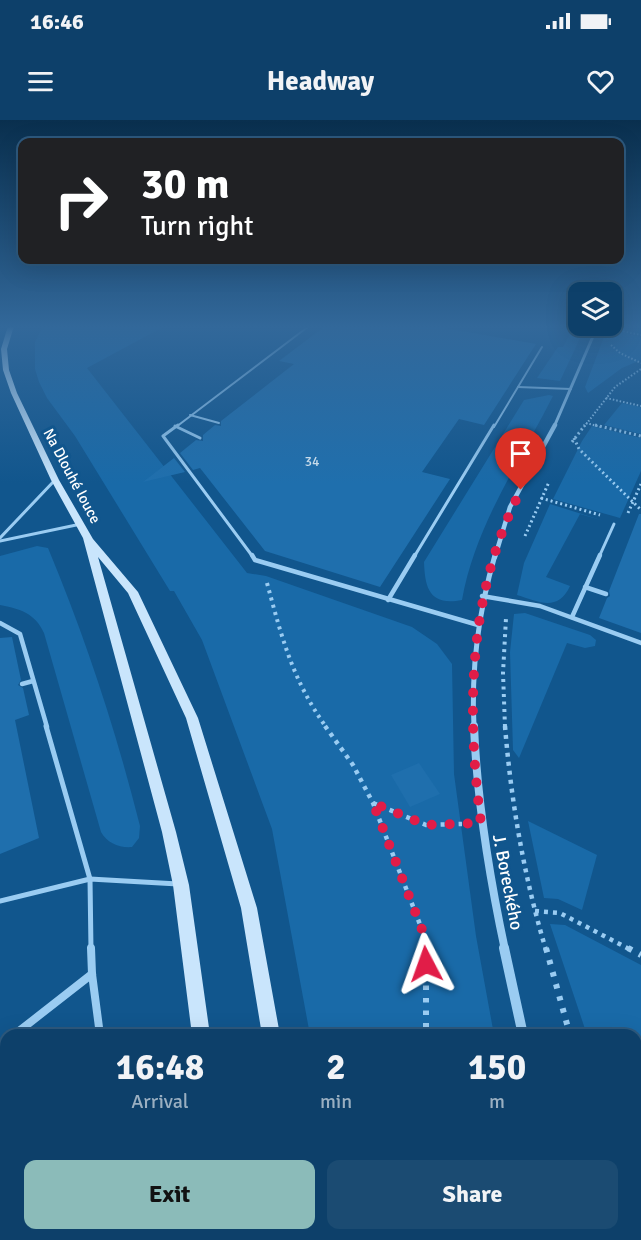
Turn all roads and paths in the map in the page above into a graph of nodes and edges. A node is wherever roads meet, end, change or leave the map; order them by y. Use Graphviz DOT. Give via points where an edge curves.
graph roads {
  1 [pos="9,378"];
  2 [pos="239,378"];
  3 [pos="523,378"];
  4 [pos="575,378"];
  5 [pos="628,378"];
  6 [pos="518,387"];
  7 [pos="571,389"];
  8 [pos="606,398"];
  9 [pos="641,406"];
  10 [pos="190,415"];
  11 [pos="219,423"];
  12 [pos="586,423"];
  13 [pos="175,426"];
  14 [pos="641,436"];
  15 [pos="200,438"];
  16 [pos="574,438"];
  17 [pos="568,448"];
  18 [pos="551,479"];
  19 [pos="55,480"];
  20 [pos="641,484"];
  21 [pos="541,498"];
  22 [pos="633,503"];
  23 [pos="641,510"];
  24 [pos="605,516"];
  25 [pos="623,521"];
  26 [pos="81,524"];
  27 [pos="614,524"];
  28 [pos="88,538"];
  29 [pos="0,540"];
  30 [pos="521,547"];
  31 [pos="265,579"];
  32 [pos="585,587"];
  33 [pos="606,594"];
  34 [pos="483,596"];
  35 [pos="388,600"];
  36 [pos="507,602"];
  37 [pos="572,617"];
  38 [pos="0,623"];
  39 [pos="477,625"];
  40 [pos="641,643"];
  41 [pos="33,681"];
  42 [pos="22,684"];
  43 [pos="373,803"];
  44 [pos="481,823"];
  45 [pos="90,879"];
  46 [pos="181,885"];
  47 [pos="0,901"];
  48 [pos="535,911"];
  49 [pos="641,955"];
  50 [pos="92,974"];
  51 [pos="22,1029"];
  52 [pos="99,1029"];
  53 [pos="200,1029"];
  54 [pos="270,1029"];
  55 [pos="426,1029"];
  56 [pos="522,1029"];
  57 [pos="568,1029"];
  1 -- 19 [label="main road, Na Dlouhé louce"];
  2 -- 10 [label="lane"];
  3 -- 6 [label="lane"];
  4 -- 7 [label="street, J. Boreckého"];
  5 -- 8 [label="path"];
  6 -- 7 [label="lane"];
  6 -- 35 [label="lane"];
  7 -- 34 [label="street, J. Boreckého" via="507,516"];
  8 -- 9 [label="path"];
  8 -- 12 [label="path"];
  10 -- 11 [label="lane"];
  10 -- 13 [label="lane"];
  12 -- 14 [label="path"];
  12 -- 16 [label="path"];
  13 -- 15 [label="lane"];
  13 -- 35 [label="lane" via="163,436 255,560"];
  16 -- 17 [label="path"];
  16 -- 22 [label="path" via="579,449"];
  18 -- 21 [label="path"];
  19 -- 26 [label="main road, Na Dlouhé louce"];
  19 -- 29 [label="lane"];
  20 -- 22 [label="path"];
  21 -- 24 [label="path"];
  21 -- 30 [label="path"];
  22 -- 23 [label="path"];
  22 -- 25 [label="path"];
  26 -- 28 [label="main road, Na Dlouhé louce"];
  26 -- 29 [label="lane"];
  27 -- 32 [label="lane"];
  28 -- 46 [label="main road"];
  28 -- 54 [label="main road" via="133,592 192,718 249,908"];
  31 -- 43 [label="path" via="288,659 312,707 353,765"];
  32 -- 33 [label="lane"];
  32 -- 37 [label="lane"];
  34 -- 36 [label="lane"];
  34 -- 39 [label="street, J. Boreckého"];
  35 -- 39 [label="lane"];
  36 -- 37 [label="lane" via="540,606"];
  36 -- 48 [label="path" via="502,667 505,735"];
  37 -- 40 [label="lane"];
  38 -- 41 [label="lane" via="20,634"];
  39 -- 44 [label="street, J. Boreckého" via="474,737"];
  41 -- 42 [label="lane"];
  41 -- 45 [label="lane"];
  43 -- 44 [label="path" via="426,825"];
  43 -- 55 [label="path" via="426,940"];
  44 -- 56 [label="street, J. Boreckého"];
  45 -- 46 [label="lane"];
  45 -- 47 [label="lane"];
  45 -- 50 [label="lane"];
  46 -- 53 [label="main road"];
  48 -- 49 [label="path" via="560,913"];
  48 -- 57 [label="path"];
  50 -- 51 [label="lane"];
  50 -- 52 [label="lane"];
}
